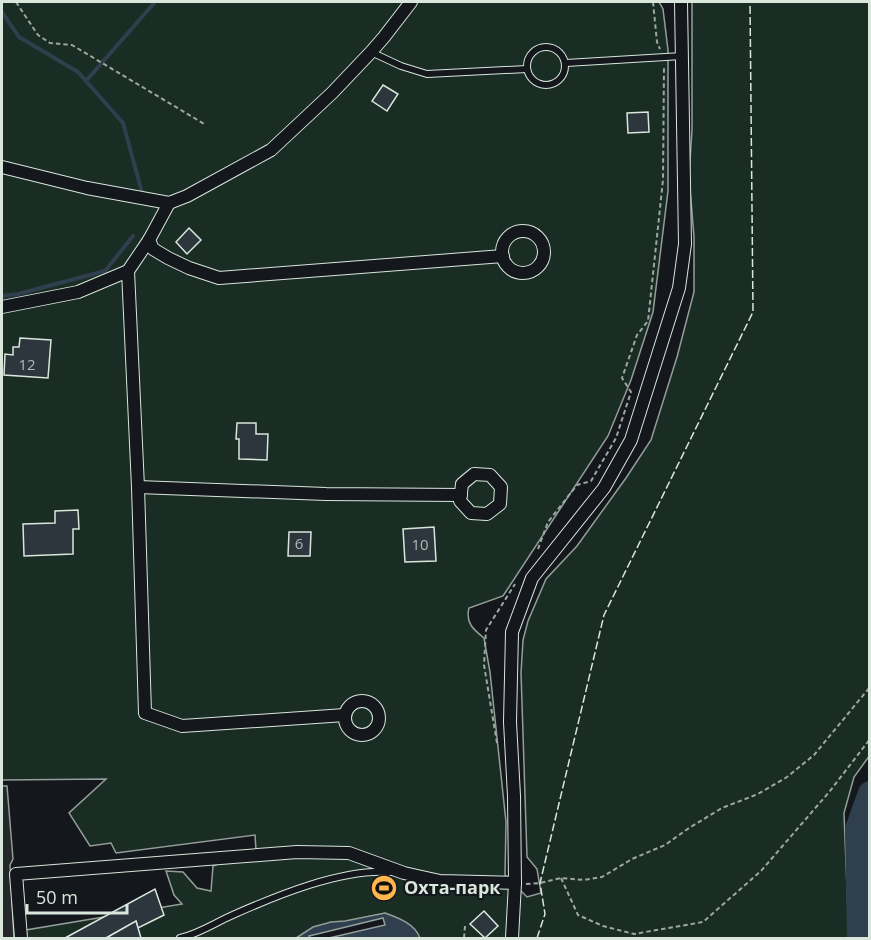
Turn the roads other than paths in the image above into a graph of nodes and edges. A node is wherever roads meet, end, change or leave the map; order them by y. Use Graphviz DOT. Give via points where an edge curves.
graph roads {
  1 [pos="411,2"];
  2 [pos="676,2"];
  3 [pos="681,2"];
  4 [pos="682,16"];
  5 [pos="371,52"];
  6 [pos="683,56"];
  7 [pos="566,63"];
  8 [pos="527,69"];
  9 [pos="2,166"];
  10 [pos="169,203"];
  11 [pos="149,240"];
  12 [pos="503,256"];
  13 [pos="128,271"];
  14 [pos="2,307"];
  15 [pos="138,487"];
  16 [pos="461,495"];
  17 [pos="345,716"];
  18 [pos="404,873"];
  19 [pos="515,883"];
  20 [pos="21,939"];
  21 [pos="180,939"];
  22 [pos="512,939"];
  1 -- 5 [label="street"];
  2 -- 4 [label="street"];
  3 -- 4 [label="street"];
  4 -- 6 [label="street"];
  5 -- 8 [label="lane" via="427,74"];
  5 -- 10 [label="street" via="271,150"];
  6 -- 7 [label="lane"];
  6 -- 19 [label="street" via="684,244 680,288 631,440 604,488 532,578 512,632 510,722"];
  7 -- 8 [label="lane" via="564,75 555,84 543,86 532,80"];
  7 -- 8 [label="lane" via="561,52 549,46 537,48 529,57"];
  9 -- 10 [label="street" via="87,188"];
  10 -- 11 [label="street"];
  11 -- 12 [label="street" via="153,249 168,258 219,278"];
  11 -- 13 [label="street"];
  13 -- 14 [label="street" via="78,292"];
  13 -- 15 [label="street"];
  15 -- 16 [label="street"];
  15 -- 17 [label="street" via="145,713 182,726"];
  18 -- 19 [label="street" via="440,880"];
  18 -- 20 [label="street" via="349,853 297,852 16,874"];
  18 -- 21 [label="lane" via="373,871 336,878 235,914"];
  19 -- 22 [label="street"];
}
